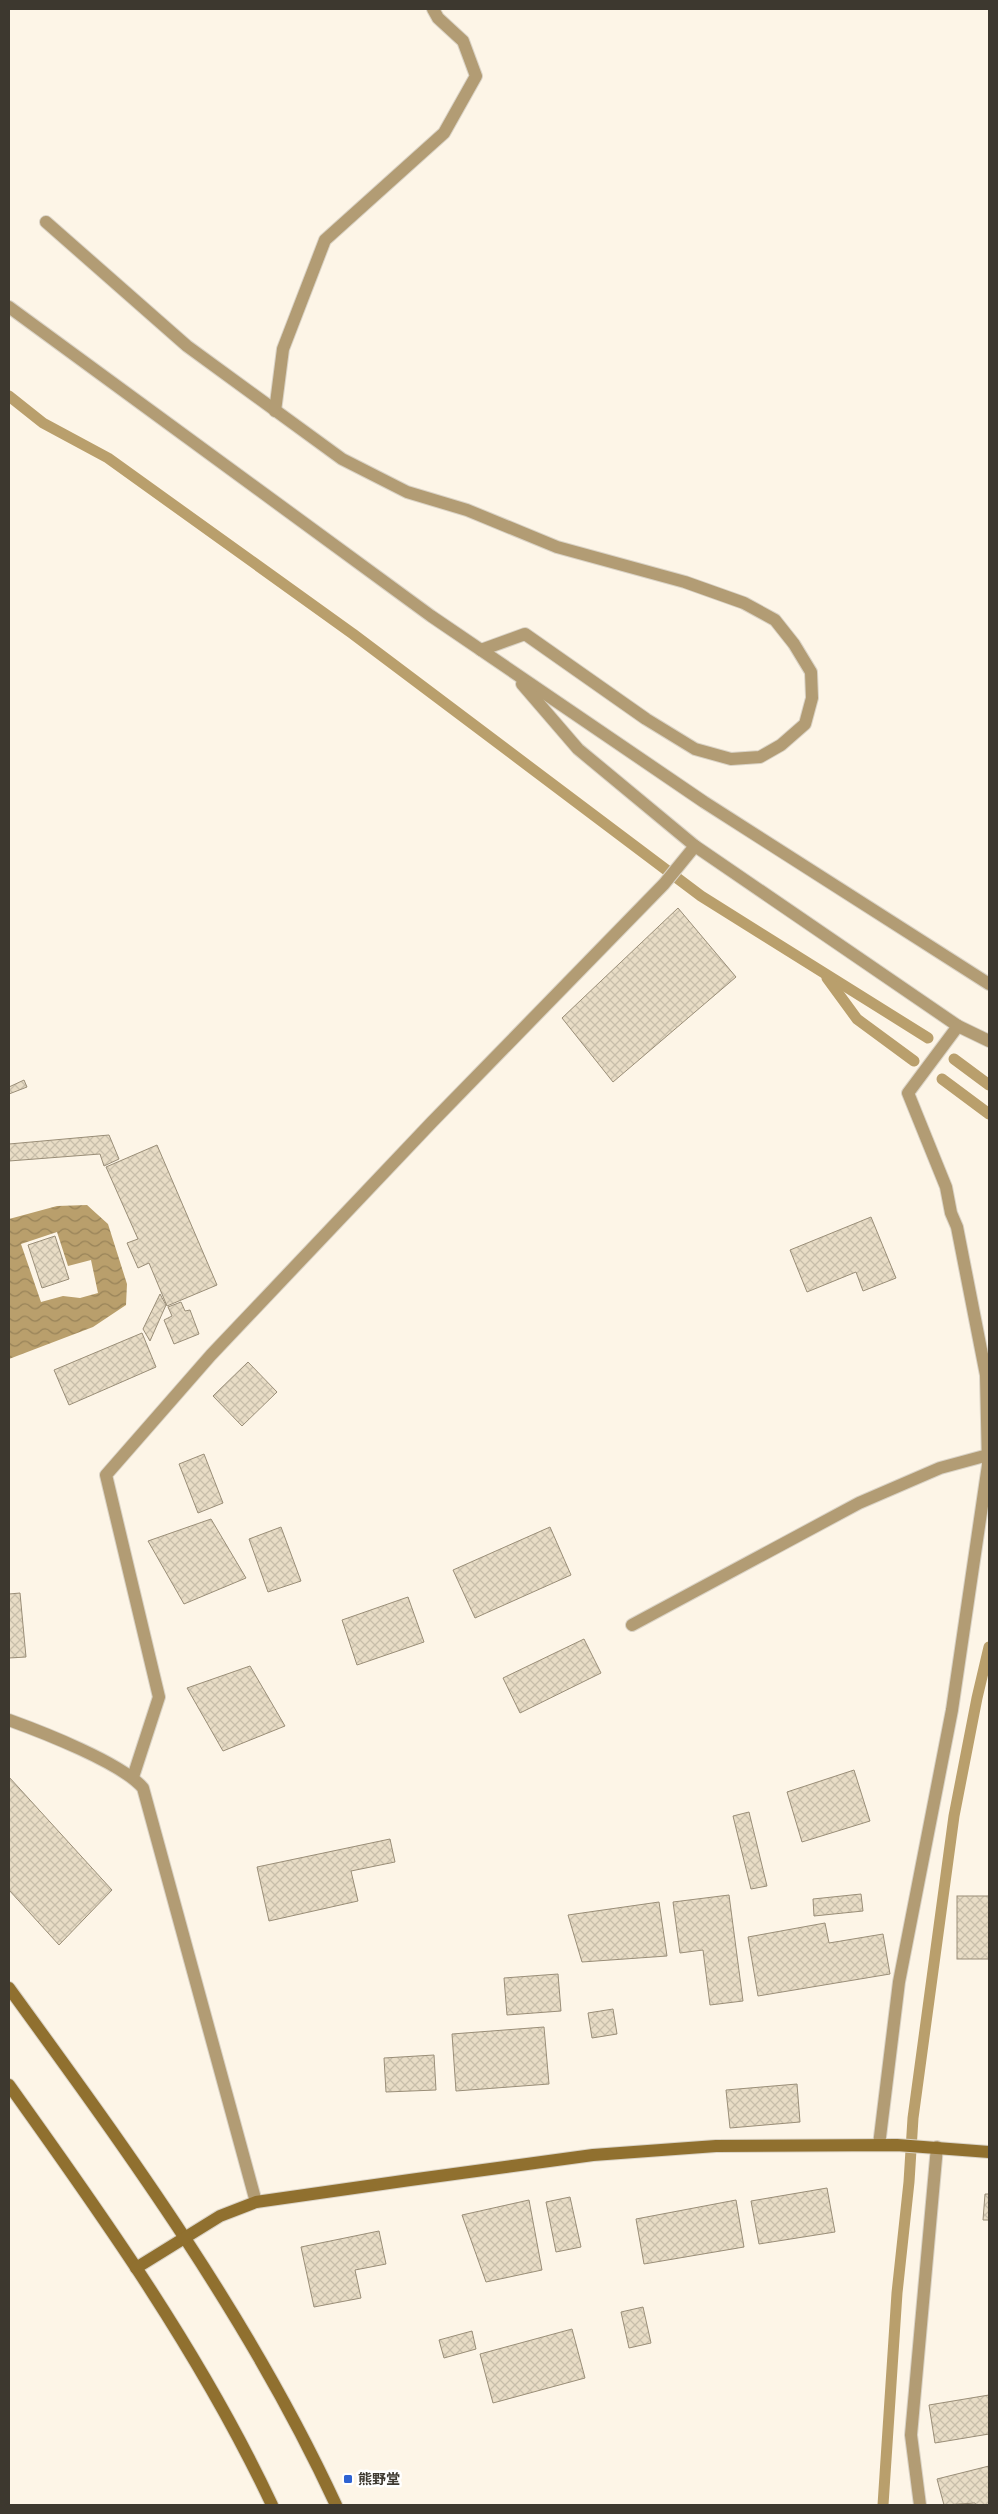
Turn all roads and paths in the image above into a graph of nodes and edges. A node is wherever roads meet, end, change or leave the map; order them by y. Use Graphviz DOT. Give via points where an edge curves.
graph roads {
  1 [pos="433,9"];
  2 [pos="46,222"];
  3 [pos="9,307"];
  4 [pos="275,411"];
  5 [pos="481,650"];
  6 [pos="511,670"];
  7 [pos="695,846"];
  8 [pos="989,984"];
  9 [pos="958,1026"];
  10 [pos="989,1041"];
  11 [pos="988,1455"];
  12 [pos="632,1625"];
  13 [pos="9,1720"];
  14 [pos="133,1777"];
  15 [pos="9,1988"];
  16 [pos="9,2085"];
  17 [pos="879,2145"];
  18 [pos="931,2147"];
  19 [pos="989,2152"];
  20 [pos="256,2202"];
  21 [pos="186,2237"];
  22 [pos="136,2268"];
  23 [pos="272,2505"];
  24 [pos="336,2505"];
  25 [pos="920,2505"];
  1 -- 4 [label="street" via="438,18 463,41 476,76 444,133 325,240 283,349"];
  2 -- 4 [label="street" via="187,346"];
  3 -- 5 [label="street"];
  4 -- 5 [label="street" via="342,459 407,492 468,510 557,547 685,582 744,603 775,620 794,644 811,672 812,698 805,724 781,745 760,757 731,759 695,749 646,719 525,634"];
  5 -- 6 [label="street"];
  6 -- 7 [label="street" via="578,749"];
  6 -- 8 [label="street" via="704,802"];
  7 -- 9 [label="street"];
  7 -- 14 [label="street" via="664,884 217,1348 106,1475 159,1697"];
  9 -- 10 [label="street"];
  9 -- 11 [label="street" via="908,1093 946,1187 951,1213 958,1227 986,1375"];
  11 -- 12 [label="street" via="940,1468 859,1503"];
  11 -- 17 [label="street" via="952,1710 899,1982"];
  13 -- 14 [label="street"];
  14 -- 20 [label="street" via="142,1788"];
  15 -- 21 [label="street"];
  16 -- 22 [label="street"];
  17 -- 18 [label="street"];
  17 -- 20 [label="street" via="716,2146 593,2155"];
  18 -- 19 [label="street"];
  18 -- 25 [label="street" via="911,2434"];
  20 -- 21 [label="street" via="220,2216"];
  21 -- 22 [label="street"];
  21 -- 24 [label="street" via="238,2321 317,2464"];
  22 -- 23 [label="street" via="198,2368"];
}
